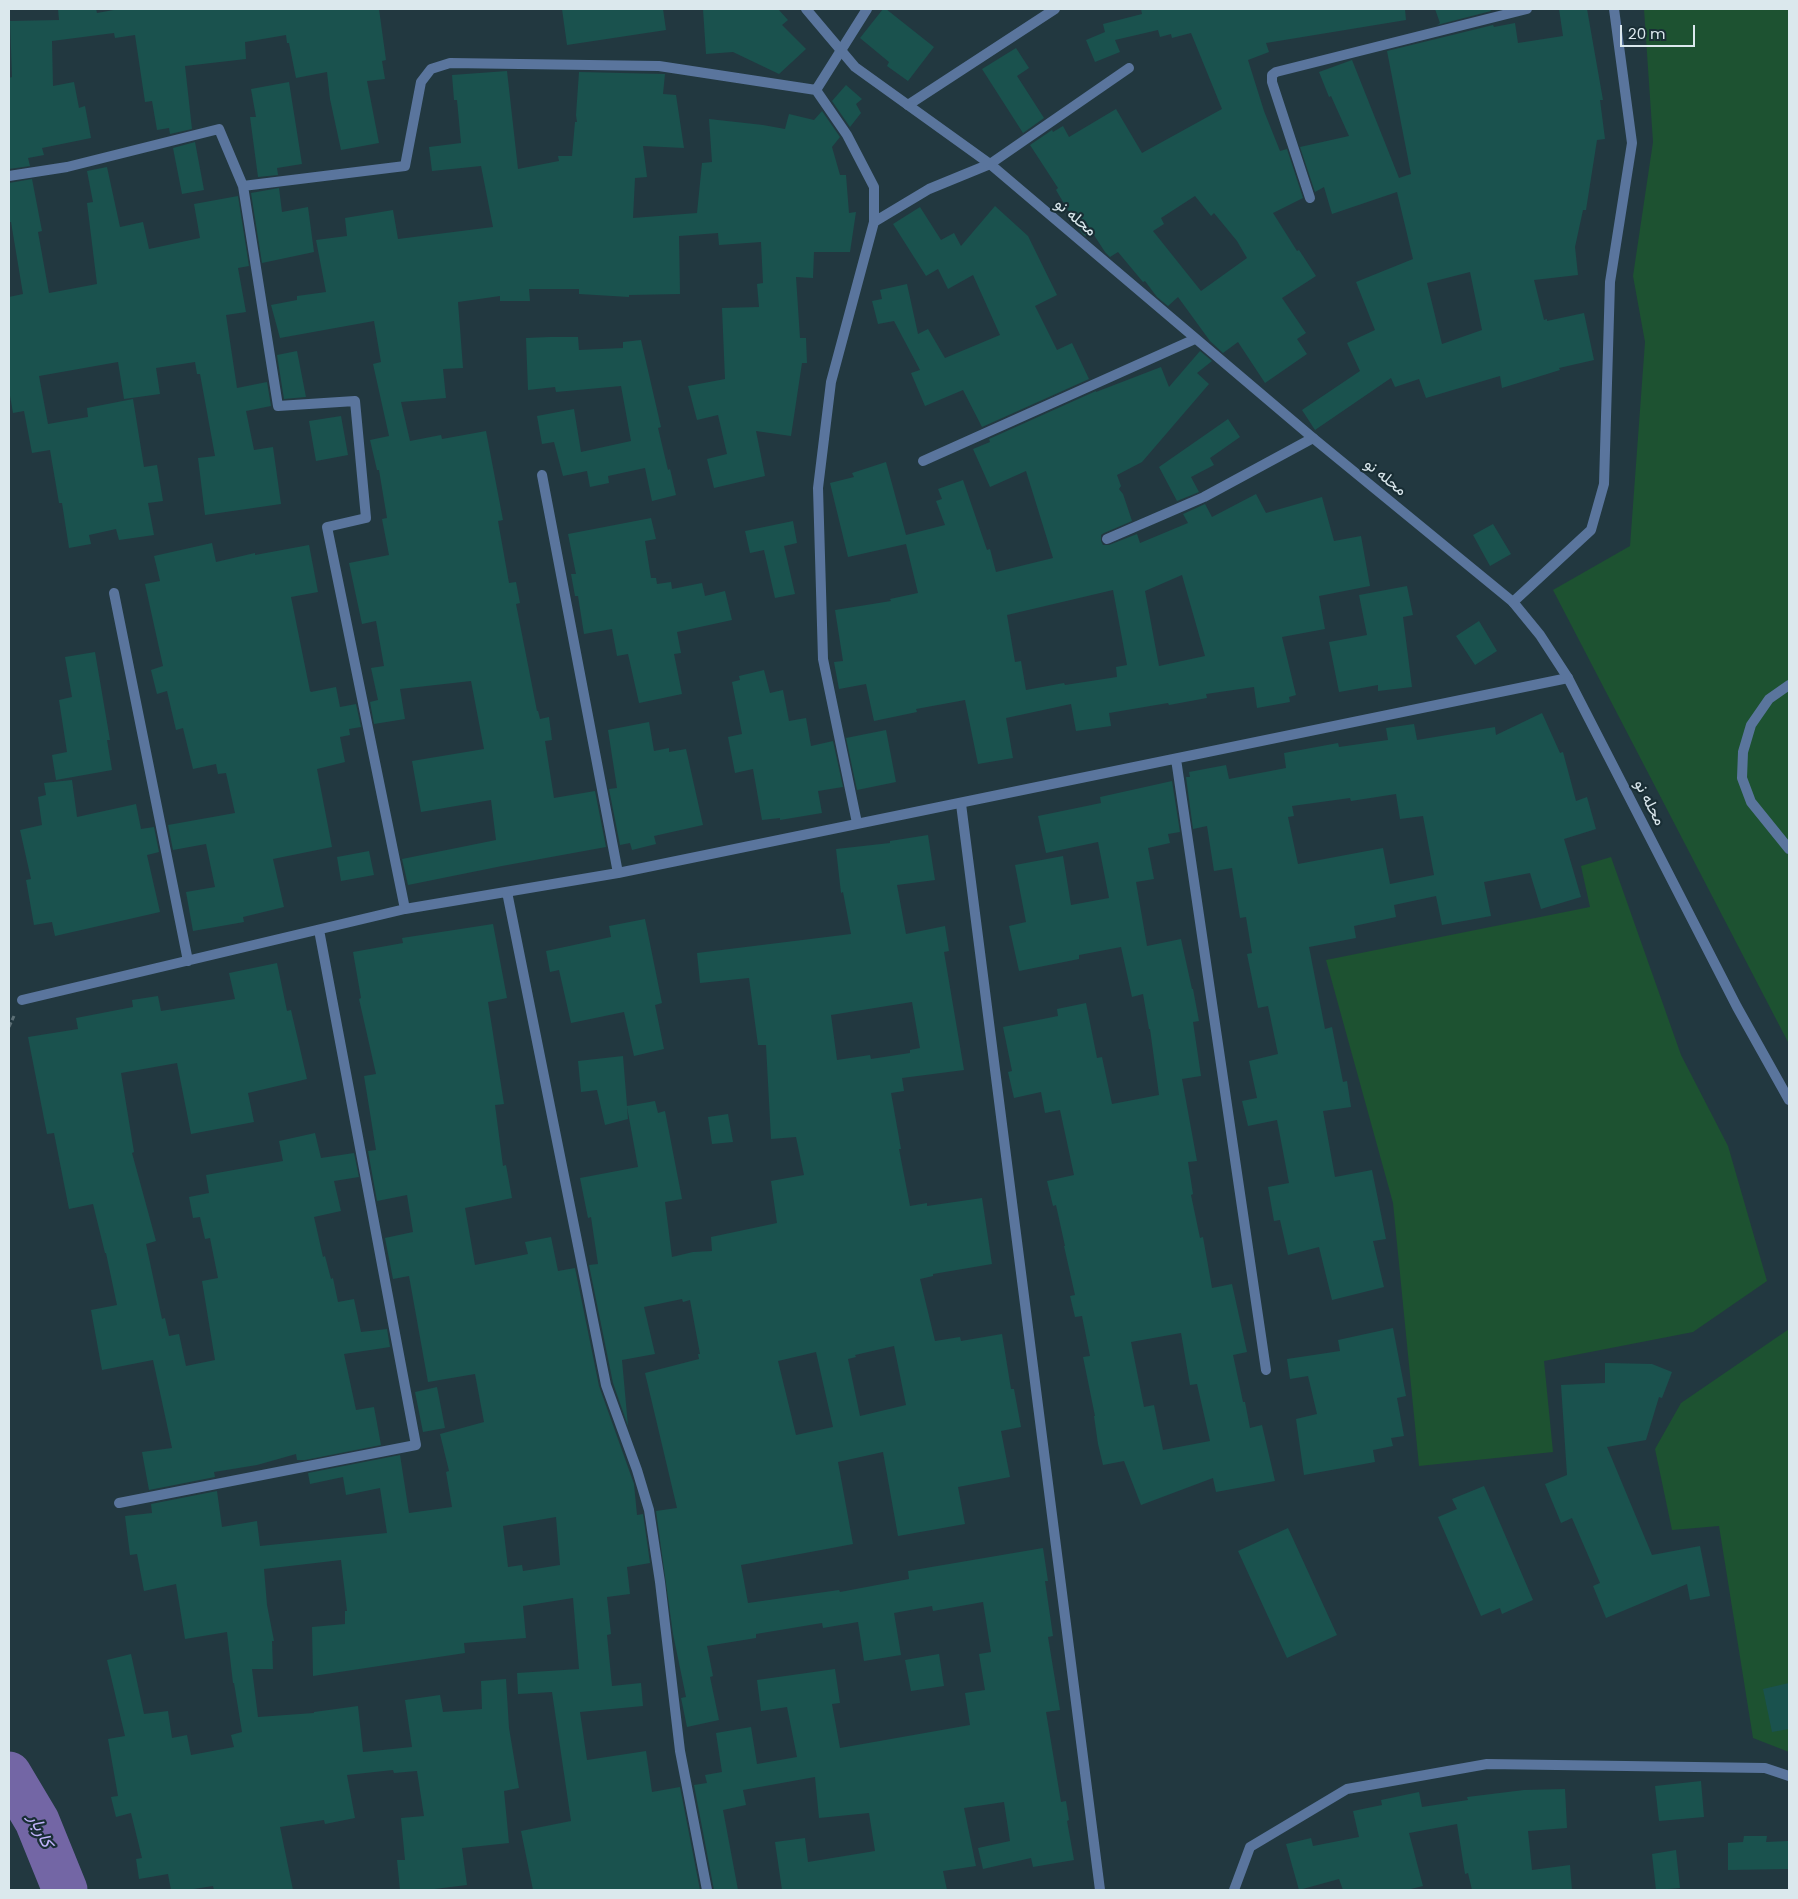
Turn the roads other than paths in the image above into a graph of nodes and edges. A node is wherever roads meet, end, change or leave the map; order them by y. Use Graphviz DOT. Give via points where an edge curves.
graph roads {
  1 [pos="806,9"];
  2 [pos="867,9"];
  3 [pos="1054,9"];
  4 [pos="1527,9"];
  5 [pos="1614,9"];
  6 [pos="841,51"];
  7 [pos="1129,68"];
  8 [pos="816,90"];
  9 [pos="908,105"];
  10 [pos="990,164"];
  11 [pos="9,176"];
  12 [pos="243,186"];
  13 [pos="1310,198"];
  14 [pos="874,222"];
  15 [pos="1195,339"];
  16 [pos="1313,438"];
  17 [pos="923,462"];
  18 [pos="542,476"];
  19 [pos="1107,539"];
  20 [pos="114,593"];
  21 [pos="1513,602"];
  22 [pos="1568,678"];
  23 [pos="1789,685"];
  24 [pos="1176,760"];
  25 [pos="961,804"];
  26 [pos="857,823"];
  27 [pos="1789,849"];
  28 [pos="618,873"];
  29 [pos="507,892"];
  30 [pos="406,910"];
  31 [pos="319,930"];
  32 [pos="188,961"];
  33 [pos="22,1000"];
  34 [pos="1789,1100"];
  35 [pos="1266,1370"];
  36 [pos="119,1502"];
  37 [pos="1789,1776"];
  38 [pos="707,1890"];
  39 [pos="1100,1890"];
  40 [pos="1234,1890"];
  1 -- 6 [label="street, محله نو"];
  2 -- 6 [label="street"];
  3 -- 9 [label="street"];
  4 -- 13 [label="street" via="1272,75"];
  5 -- 21 [label="street" via="1632,143 1610,282 1604,484 1591,530"];
  6 -- 8 [label="street"];
  6 -- 9 [label="street, محله نو" via="855,67"];
  7 -- 10 [label="street"];
  8 -- 12 [label="street" via="659,66 450,63 431,69 421,82 405,166"];
  8 -- 14 [label="street" via="847,134 874,187"];
  9 -- 10 [label="street, محله نو"];
  10 -- 14 [label="street" via="929,189"];
  10 -- 15 [label="street, محله نو"];
  11 -- 12 [label="street" via="67,168 219,129"];
  12 -- 30 [label="street" via="278,406 355,401 366,518 327,527"];
  14 -- 26 [label="street" via="831,382 818,488 823,659"];
  15 -- 16 [label="street, محله نو"];
  15 -- 17 [label="street"];
  16 -- 19 [label="street" via="1204,497"];
  16 -- 21 [label="street, محله نو"];
  18 -- 28 [label="street"];
  20 -- 32 [label="street"];
  21 -- 22 [label="street, محله نو" via="1540,635"];
  22 -- 24 [label="street"];
  22 -- 34 [label="street, محله نو" via="1737,1007"];
  23 -- 27 [label="street" via="1769,699 1751,725 1742,778 1751,802"];
  24 -- 25 [label="street"];
  24 -- 35 [label="street"];
  25 -- 26 [label="street"];
  25 -- 39 [label="street"];
  26 -- 28 [label="street"];
  28 -- 29 [label="street"];
  29 -- 30 [label="street"];
  29 -- 38 [label="street" via="606,1385 649,1510 680,1751"];
  30 -- 31 [label="street"];
  31 -- 32 [label="street"];
  31 -- 36 [label="street" via="416,1445"];
  32 -- 33 [label="street"];
  37 -- 40 [label="street" via="1765,1768 1488,1764 1347,1788 1250,1847"];
}
